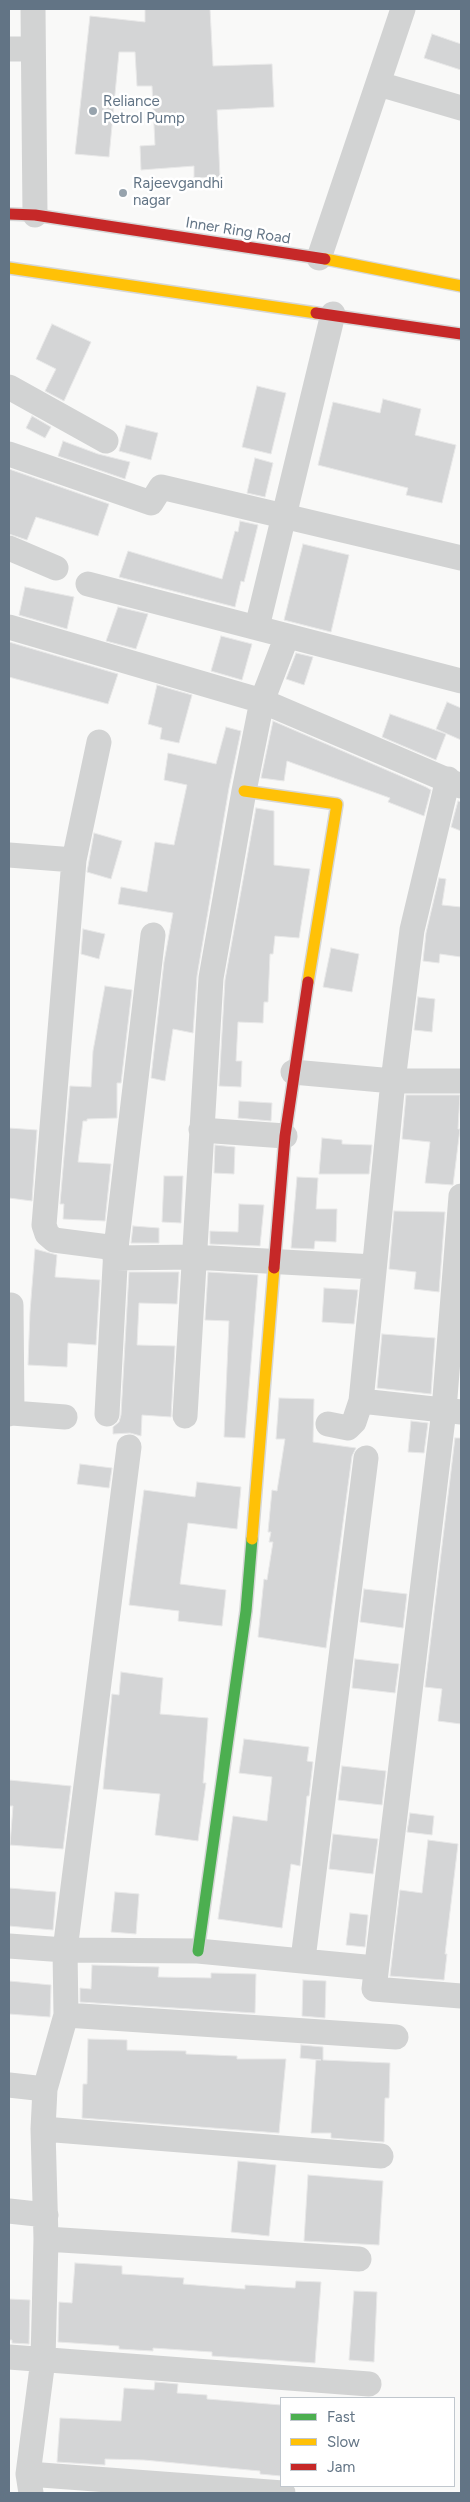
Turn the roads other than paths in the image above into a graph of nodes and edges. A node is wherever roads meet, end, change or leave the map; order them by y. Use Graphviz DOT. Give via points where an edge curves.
graph roads {
  1 [pos="33,9"];
  2 [pos="403,9"];
  3 [pos="9,49"];
  4 [pos="33,49"];
  5 [pos="378,84"];
  6 [pos="461,108"];
  7 [pos="9,214"];
  8 [pos="34,215"];
  9 [pos="319,258"];
  10 [pos="9,268"];
  11 [pos="461,286"];
  12 [pos="333,314"];
  13 [pos="461,334"];
  14 [pos="9,387"];
  15 [pos="106,441"];
  16 [pos="9,454"];
  17 [pos="283,515"];
  18 [pos="9,548"];
  19 [pos="461,558"];
  20 [pos="56,568"];
  21 [pos="88,584"];
  22 [pos="9,627"];
  23 [pos="257,627"];
  24 [pos="287,636"];
  25 [pos="461,681"];
  26 [pos="262,701"];
  27 [pos="99,742"];
  28 [pos="454,782"];
  29 [pos="244,791"];
  30 [pos="9,855"];
  31 [pos="74,860"];
  32 [pos="153,935"];
  33 [pos="293,1072"];
  34 [pos="393,1081"];
  35 [pos="461,1081"];
  36 [pos="201,1130"];
  37 [pos="285,1136"];
  38 [pos="461,1196"];
  39 [pos="116,1253"];
  40 [pos="193,1257"];
  41 [pos="275,1261"];
  42 [pos="374,1267"];
  43 [pos="11,1306"];
  44 [pos="361,1401"];
  45 [pos="453,1411"];
  46 [pos="10,1413"];
  47 [pos="107,1414"];
  48 [pos="185,1416"];
  49 [pos="65,1417"];
  50 [pos="328,1424"];
  51 [pos="129,1447"];
  52 [pos="366,1458"];
  53 [pos="9,1946"];
  54 [pos="65,1950"];
  55 [pos="198,1951"];
  56 [pos="303,1959"];
  57 [pos="375,1968"];
  58 [pos="460,1989"];
  59 [pos="66,2015"];
  60 [pos="396,2037"];
  61 [pos="9,2085"];
  62 [pos="45,2089"];
  63 [pos="43,2129"];
  64 [pos="381,2156"];
  65 [pos="9,2211"];
  66 [pos="46,2227"];
  67 [pos="359,2259"];
  68 [pos="9,2357"];
  69 [pos="43,2360"];
  70 [pos="369,2384"];
  71 [pos="29,2484"];
  72 [pos="282,2493"];
  1 -- 4 [label="street"];
  2 -- 5 [label="street"];
  3 -- 4 [label="street"];
  4 -- 8 [label="street"];
  5 -- 6 [label="street"];
  5 -- 9 [label="street"];
  7 -- 8 [label="main road, Inner Ring Road"];
  8 -- 9 [label="main road, Inner Ring Road"];
  9 -- 11 [label="main road, Inner Ring Road"];
  10 -- 12 [label="main road"];
  12 -- 13 [label="main road"];
  12 -- 17 [label="street"];
  14 -- 15 [label="street"];
  16 -- 17 [label="street" via="151,503 161,486"];
  17 -- 19 [label="street"];
  17 -- 23 [label="street"];
  18 -- 20 [label="street"];
  21 -- 23 [label="street"];
  22 -- 26 [label="street"];
  23 -- 24 [label="street"];
  24 -- 25 [label="street"];
  24 -- 26 [label="street"];
  26 -- 28 [label="street"];
  26 -- 29 [label="street"];
  27 -- 31 [label="street"];
  28 -- 34 [label="street" via="412,930"];
  29 -- 33 [label="main road" via="337,804"];
  29 -- 36 [label="street" via="211,978"];
  30 -- 31 [label="street"];
  31 -- 39 [label="street" via="44,1225 54,1240"];
  32 -- 39 [label="street"];
  33 -- 34 [label="street"];
  33 -- 37 [label="main road"];
  34 -- 35 [label="street"];
  34 -- 42 [label="street"];
  36 -- 37 [label="street"];
  36 -- 40 [label="street"];
  37 -- 41 [label="main road"];
  38 -- 45 [label="street"];
  39 -- 40 [label="street"];
  39 -- 47 [label="street"];
  40 -- 41 [label="street"];
  40 -- 48 [label="street"];
  41 -- 42 [label="street"];
  41 -- 55 [label="main road" via="246,1611"];
  42 -- 44 [label="street"];
  43 -- 46 [label="street"];
  44 -- 45 [label="street"];
  44 -- 50 [label="street" via="354,1422 348,1428"];
  45 -- 57 [label="street"];
  46 -- 49 [label="street"];
  51 -- 54 [label="street"];
  52 -- 56 [label="street"];
  53 -- 54 [label="street"];
  54 -- 55 [label="street"];
  54 -- 59 [label="street"];
  55 -- 56 [label="street"];
  56 -- 57 [label="street"];
  57 -- 58 [label="street" via="374,1990"];
  59 -- 60 [label="street"];
  59 -- 62 [label="street"];
  61 -- 62 [label="street"];
  62 -- 63 [label="street"];
  63 -- 64 [label="street"];
  63 -- 66 [label="street"];
  65 -- 66 [label="street"];
  66 -- 67 [label="street"];
  66 -- 69 [label="street"];
  68 -- 69 [label="street"];
  69 -- 70 [label="street"];
  69 -- 71 [label="street"];
  71 -- 72 [label="street"];
}
